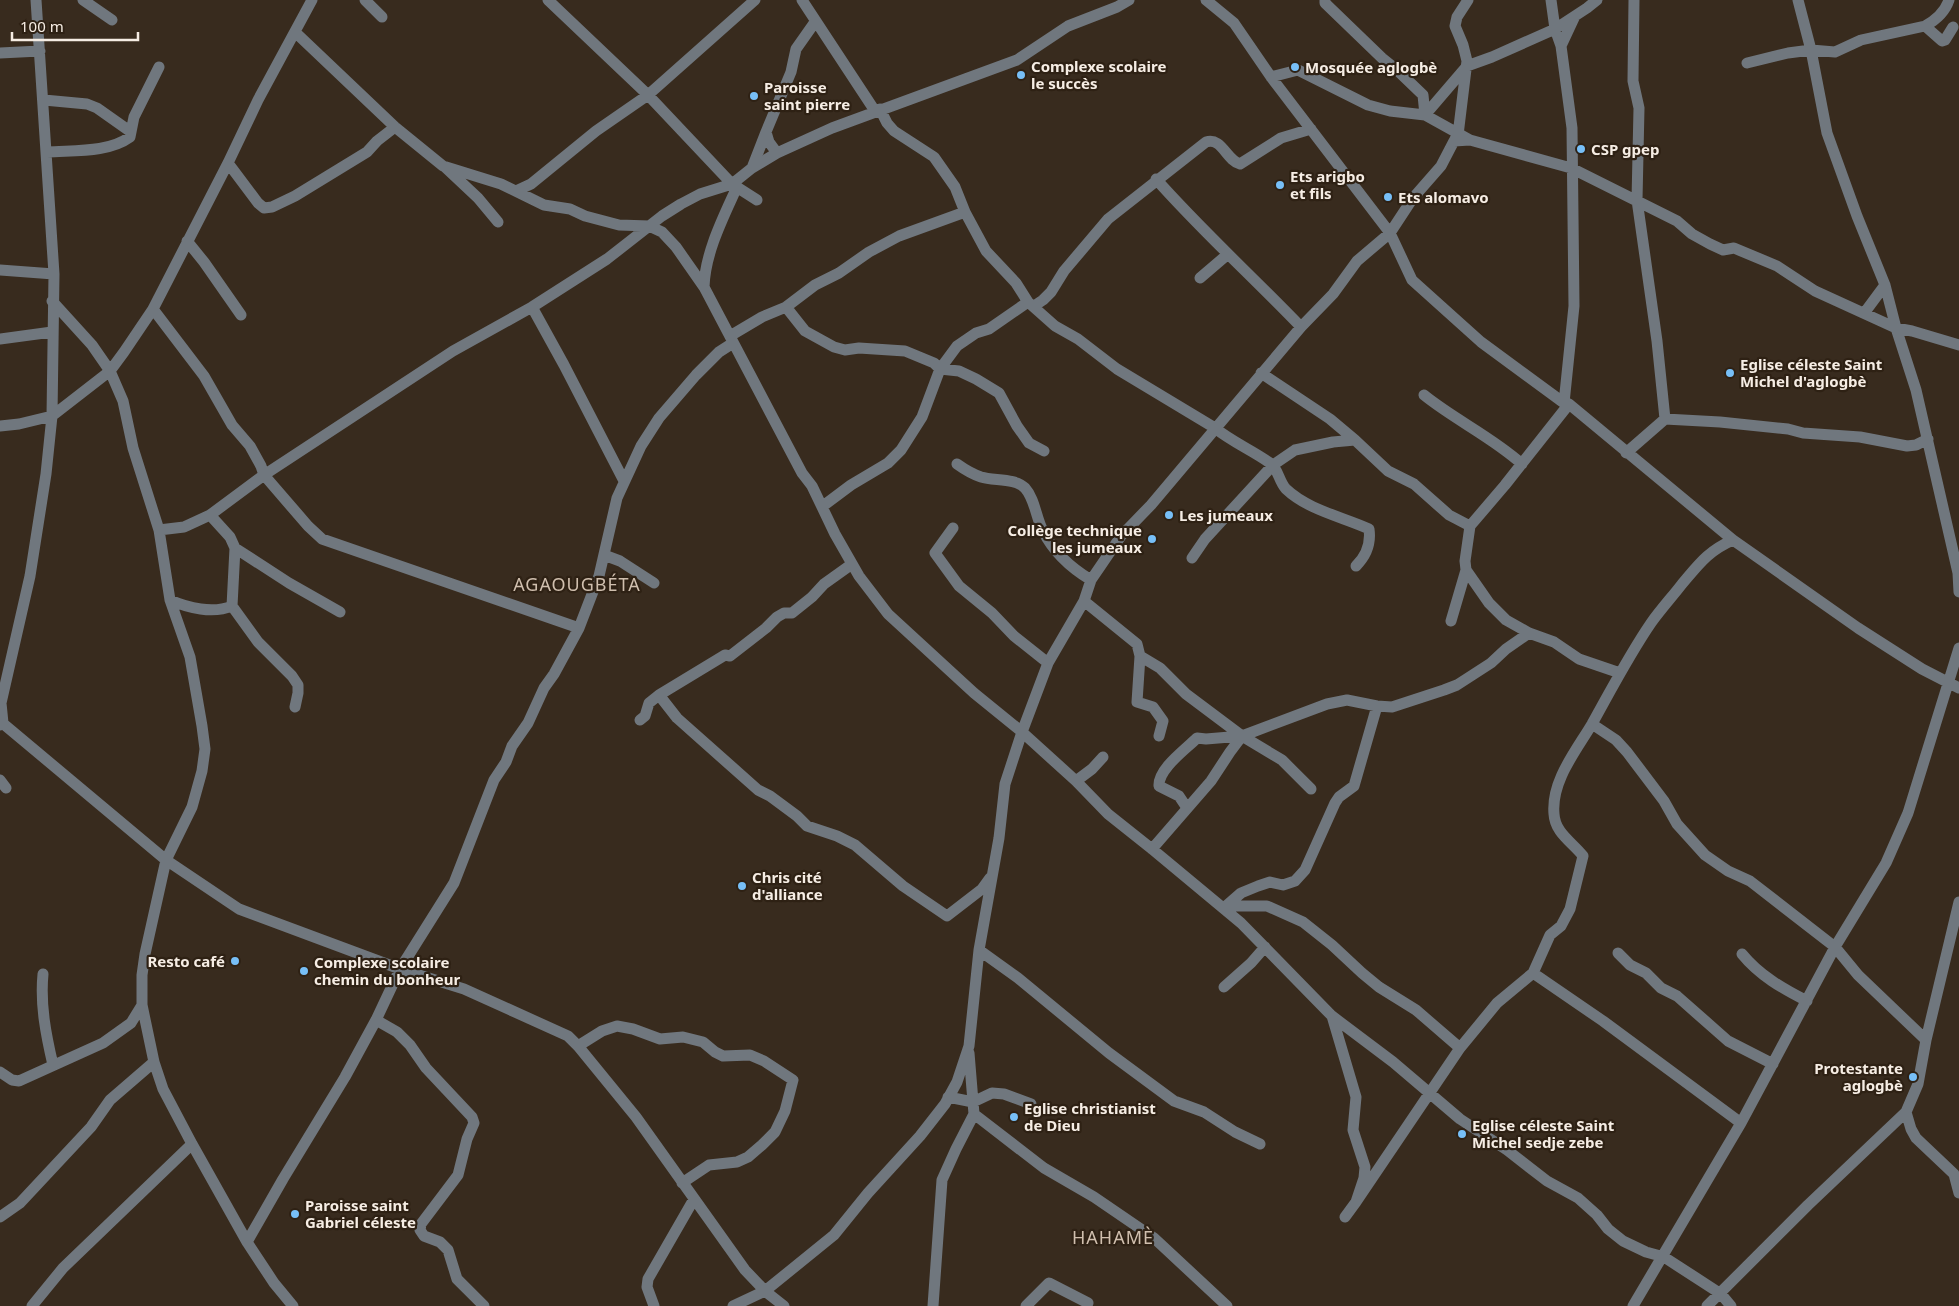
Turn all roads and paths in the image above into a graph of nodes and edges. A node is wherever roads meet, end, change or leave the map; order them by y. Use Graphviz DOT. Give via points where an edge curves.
graph roads {
  1 [pos="36,0"];
  2 [pos="83,0"];
  3 [pos="365,0"];
  4 [pos="548,0"];
  5 [pos="755,0"];
  6 [pos="802,0"];
  7 [pos="1129,0"];
  8 [pos="1206,0"];
  9 [pos="1325,0"];
  10 [pos="1468,0"];
  11 [pos="1551,0"];
  12 [pos="1597,0"];
  13 [pos="1634,0"];
  14 [pos="1798,0"];
  15 [pos="1949,0"];
  16 [pos="311,1"];
  17 [pos="1575,16"];
  18 [pos="382,17"];
  19 [pos="112,20"];
  20 [pos="815,22"];
  21 [pos="1929,24"];
  22 [pos="1956,27"];
  23 [pos="1555,29"];
  24 [pos="295,32"];
  25 [pos="1562,46"];
  26 [pos="1811,50"];
  27 [pos="40,51"];
  28 [pos="0,53"];
  29 [pos="1748,63"];
  30 [pos="1467,66"];
  31 [pos="159,67"];
  32 [pos="1271,77"];
  33 [pos="648,95"];
  34 [pos="44,100"];
  35 [pos="877,110"];
  36 [pos="1425,115"];
  37 [pos="395,126"];
  38 [pos="1311,130"];
  39 [pos="130,132"];
  40 [pos="766,132"];
  41 [pos="1456,138"];
  42 [pos="47,152"];
  43 [pos="778,153"];
  44 [pos="228,163"];
  45 [pos="443,166"];
  46 [pos="752,168"];
  47 [pos="1571,168"];
  48 [pos="1156,179"];
  49 [pos="735,186"];
  50 [pos="516,191"];
  51 [pos="757,200"];
  52 [pos="1637,200"];
  53 [pos="964,212"];
  54 [pos="498,222"];
  55 [pos="649,226"];
  56 [pos="1390,233"];
  57 [pos="187,241"];
  58 [pos="1228,254"];
  59 [pos="0,270"];
  60 [pos="54,274"];
  61 [pos="1200,278"];
  62 [pos="1885,285"];
  63 [pos="704,287"];
  64 [pos="52,301"];
  65 [pos="1031,304"];
  66 [pos="532,307"];
  67 [pos="786,307"];
  68 [pos="153,310"];
  69 [pos="1865,312"];
  70 [pos="241,315"];
  71 [pos="1301,327"];
  72 [pos="1896,328"];
  73 [pos="52,332"];
  74 [pos="0,339"];
  75 [pos="731,340"];
  76 [pos="1959,345"];
  77 [pos="124,352"];
  78 [pos="99,356"];
  79 [pos="940,369"];
  80 [pos="110,371"];
  81 [pos="1261,373"];
  82 [pos="1424,395"];
  83 [pos="1567,404"];
  84 [pos="52,416"];
  85 [pos="1665,419"];
  86 [pos="0,426"];
  87 [pos="1215,428"];
  88 [pos="1928,439"];
  89 [pos="1355,440"];
  90 [pos="1044,450"];
  91 [pos="1626,453"];
  92 [pos="957,464"];
  93 [pos="1522,464"];
  94 [pos="1273,465"];
  95 [pos="264,476"];
  96 [pos="624,481"];
  97 [pos="823,506"];
  98 [pos="210,515"];
  99 [pos="1470,526"];
  100 [pos="953,528"];
  101 [pos="160,530"];
  102 [pos="1733,540"];
  103 [pos="235,548"];
  104 [pos="604,555"];
  105 [pos="1192,558"];
  106 [pos="852,564"];
  107 [pos="1356,566"];
  108 [pos="1466,570"];
  109 [pos="1958,573"];
  110 [pos="1092,580"];
  111 [pos="654,583"];
  112 [pos="1959,592"];
  113 [pos="170,600"];
  114 [pos="1084,602"];
  115 [pos="232,606"];
  116 [pos="340,612"];
  117 [pos="1451,621"];
  118 [pos="579,628"];
  119 [pos="1529,633"];
  120 [pos="1959,648"];
  121 [pos="1140,656"];
  122 [pos="1048,663"];
  123 [pos="1620,673"];
  124 [pos="1948,682"];
  125 [pos="1959,688"];
  126 [pos="659,695"];
  127 [pos="0,704"];
  128 [pos="1377,706"];
  129 [pos="295,707"];
  130 [pos="640,720"];
  131 [pos="1,723"];
  132 [pos="1592,724"];
  133 [pos="1022,732"];
  134 [pos="1159,736"];
  135 [pos="1242,736"];
  136 [pos="1103,757"];
  137 [pos="1076,781"];
  138 [pos="1311,790"];
  139 [pos="1187,808"];
  140 [pos="1152,849"];
  141 [pos="166,860"];
  142 [pos="991,876"];
  143 [pos="1959,902"];
  144 [pos="1226,907"];
  145 [pos="1264,947"];
  146 [pos="1835,947"];
  147 [pos="979,950"];
  148 [pos="1618,953"];
  149 [pos="1742,954"];
  150 [pos="400,969"];
  151 [pos="1533,973"];
  152 [pos="43,974"];
  153 [pos="1224,987"];
  154 [pos="1807,1001"];
  155 [pos="142,1006"];
  156 [pos="1332,1016"];
  157 [pos="376,1020"];
  158 [pos="1926,1040"];
  159 [pos="578,1046"];
  160 [pos="969,1046"];
  161 [pos="1460,1048"];
  162 [pos="154,1062"];
  163 [pos="1773,1064"];
  164 [pos="53,1065"];
  165 [pos="0,1072"];
  166 [pos="1430,1093"];
  167 [pos="948,1097"];
  168 [pos="973,1102"];
  169 [pos="1031,1104"];
  170 [pos="1906,1112"];
  171 [pos="974,1114"];
  172 [pos="1741,1123"];
  173 [pos="192,1144"];
  174 [pos="1260,1144"];
  175 [pos="1943,1163"];
  176 [pos="1959,1167"];
  177 [pos="682,1183"];
  178 [pos="1958,1188"];
  179 [pos="694,1199"];
  180 [pos="1356,1202"];
  181 [pos="1346,1217"];
  182 [pos="0,1218"];
  183 [pos="247,1242"];
  184 [pos="1664,1257"];
  185 [pos="765,1291"];
  186 [pos="1721,1294"];
  187 [pos="1081,1302"];
  188 [pos="32,1306"];
  189 [pos="293,1306"];
  190 [pos="484,1306"];
  191 [pos="654,1306"];
  192 [pos="733,1306"];
  193 [pos="784,1306"];
  194 [pos="934,1306"];
  195 [pos="1026,1306"];
  196 [pos="1227,1306"];
  197 [pos="1633,1306"];
  198 [pos="1707,1306"];
  199 [pos="1731,1306"];
  1 -- 27 [label="street"];
  2 -- 19 [label="street"];
  3 -- 18 [label="street"];
  4 -- 33 [label="street"];
  5 -- 33 [label="street"];
  6 -- 20 [label="street"];
  7 -- 35 [label="street" via="1068,26 1017,60"];
  8 -- 32 [label="street" via="1234,23"];
  9 -- 36 [label="street" via="1370,48 1422,95"];
  10 -- 30 [label="street" via="1455,26"];
  11 -- 23 [label="street"];
  12 -- 17 [label="street"];
  13 -- 52 [label="street" via="1633,81 1639,108"];
  14 -- 26 [label="street"];
  15 -- 21 [label="street" via="1943,12"];
  16 -- 24 [label="street"];
  17 -- 23 [label="street"];
  17 -- 25 [label="street"];
  20 -- 35 [label="street"];
  20 -- 40 [label="street" via="796,49 791,72"];
  21 -- 22 [label="street"];
  21 -- 22 [label="street" via="1942,41"];
  21 -- 26 [label="street" via="1861,40 1835,52"];
  23 -- 25 [label="street"];
  23 -- 30 [label="street"];
  24 -- 37 [label="street"];
  24 -- 44 [label="street"];
  25 -- 47 [label="street" via="1572,128"];
  26 -- 29 [label="street" via="1788,52"];
  26 -- 62 [label="street" via="1828,133"];
  27 -- 28 [label="street"];
  27 -- 34 [label="street"];
  30 -- 36 [label="street"];
  30 -- 41 [label="street"];
  31 -- 39 [label="street"];
  32 -- 36 [label="street" via="1298,70 1368,105"];
  32 -- 38 [label="street"];
  33 -- 49 [label="street"];
  33 -- 50 [label="street" via="596,131 531,184"];
  34 -- 39 [label="street" via="87,104"];
  34 -- 42 [label="street"];
  35 -- 43 [label="street"];
  35 -- 53 [label="street" via="894,131 934,157 956,187"];
  36 -- 41 [label="street"];
  37 -- 44 [label="street" via="367,152 272,207 264,208 258,203"];
  37 -- 45 [label="street"];
  38 -- 48 [label="street" via="1281,138 1240,164 1211,140"];
  38 -- 56 [label="street"];
  39 -- 42 [label="street" via="130,137 116,146"];
  40 -- 43 [label="street"];
  40 -- 46 [label="street"];
  41 -- 47 [label="street"];
  41 -- 56 [label="street" via="1441,166 1413,198"];
  42 -- 60 [label="street"];
  43 -- 46 [label="street"];
  44 -- 57 [label="street"];
  45 -- 50 [label="street"];
  45 -- 54 [label="street" via="478,198"];
  46 -- 49 [label="street"];
  47 -- 52 [label="street"];
  47 -- 83 [label="street" via="1574,306"];
  48 -- 58 [label="street"];
  48 -- 65 [label="street" via="1108,219 1051,292 1043,300"];
  49 -- 51 [label="street"];
  49 -- 55 [label="street" via="707,192 681,204"];
  49 -- 63 [label="street" via="713,246"];
  50 -- 55 [label="street" via="544,205 570,209 604,222"];
  52 -- 69 [label="street" via="1677,221 1710,244 1754,256 1787,272 1815,291"];
  52 -- 85 [label="street"];
  53 -- 65 [label="street" via="986,251"];
  53 -- 67 [label="street" via="899,236 869,252"];
  55 -- 63 [label="street" via="662,232 676,247"];
  55 -- 66 [label="street" via="607,259"];
  56 -- 71 [label="street" via="1357,261 1333,294"];
  56 -- 83 [label="street" via="1412,280 1481,342"];
  57 -- 68 [label="street"];
  57 -- 70 [label="street"];
  58 -- 61 [label="street"];
  58 -- 71 [label="street"];
  59 -- 60 [label="street"];
  60 -- 64 [label="street"];
  62 -- 69 [label="street"];
  62 -- 72 [label="street"];
  63 -- 75 [label="street"];
  64 -- 73 [label="street"];
  64 -- 78 [label="street"];
  65 -- 79 [label="street" via="957,346"];
  65 -- 87 [label="street" via="1055,326 1078,339 1116,369"];
  66 -- 95 [label="street" via="454,351"];
  66 -- 96 [label="street"];
  67 -- 75 [label="street" via="762,317"];
  67 -- 79 [label="street" via="805,332 834,347 905,351 934,363"];
  68 -- 77 [label="street"];
  68 -- 95 [label="street" via="204,376 232,425 250,446"];
  69 -- 72 [label="street"];
  71 -- 81 [label="street"];
  72 -- 76 [label="street"];
  72 -- 88 [label="street"];
  73 -- 74 [label="street"];
  73 -- 84 [label="street"];
  75 -- 96 [label="street" via="659,418"];
  75 -- 97 [label="street"];
  77 -- 78 [label="street"];
  77 -- 80 [label="street"];
  78 -- 80 [label="street"];
  79 -- 90 [label="street" via="959,371 999,393 1029,443"];
  79 -- 97 [label="street" via="922,417 901,450 883,467"];
  80 -- 84 [label="street"];
  80 -- 101 [label="street" via="123,401 133,448"];
  81 -- 87 [label="street"];
  81 -- 89 [label="street" via="1330,419"];
  82 -- 93 [label="street"];
  83 -- 91 [label="street"];
  83 -- 93 [label="street"];
  84 -- 86 [label="street"];
  84 -- 127 [label="street" via="30,576"];
  85 -- 88 [label="street" via="1782,428 1907,446"];
  85 -- 91 [label="street"];
  87 -- 94 [label="street"];
  87 -- 110 [label="street" via="1121,536"];
  88 -- 109 [label="street"];
  89 -- 94 [label="street" via="1295,450"];
  89 -- 99 [label="street" via="1388,471 1414,484 1449,515"];
  91 -- 102 [label="street"];
  92 -- 110 [label="street" via="978,476 1024,487 1043,532 1054,548 1072,568"];
  93 -- 99 [label="street"];
  94 -- 105 [label="street" via="1211,532"];
  94 -- 107 [label="street" via="1287,489 1304,501 1369,529 1369,544"];
  95 -- 98 [label="street"];
  95 -- 118 [label="street" via="322,539"];
  96 -- 104 [label="street"];
  97 -- 106 [label="street"];
  98 -- 101 [label="street" via="184,527"];
  98 -- 103 [label="street" via="230,537"];
  99 -- 108 [label="street"];
  100 -- 122 [label="street" via="935,552 943,565 959,586"];
  101 -- 113 [label="street"];
  102 -- 123 [label="street" via="1716,547 1698,565 1651,624"];
  102 -- 124 [label="street" via="1858,628"];
  103 -- 115 [label="street"];
  103 -- 116 [label="street"];
  104 -- 111 [label="street"];
  104 -- 118 [label="street"];
  106 -- 126 [label="street" via="792,613 776,617 730,656"];
  106 -- 133 [label="street" via="888,614"];
  108 -- 117 [label="street"];
  108 -- 119 [label="street" via="1494,609"];
  109 -- 112 [label="street"];
  110 -- 114 [label="street"];
  113 -- 115 [label="street" via="222,610"];
  113 -- 141 [label="street" via="190,657 205,749 192,807"];
  114 -- 121 [label="street" via="1137,644"];
  114 -- 122 [label="street"];
  115 -- 129 [label="street" via="258,642 298,685"];
  118 -- 150 [label="street" via="494,780 454,883"];
  119 -- 123 [label="street" via="1554,642 1579,659"];
  119 -- 128 [label="street" via="1458,685 1402,705"];
  120 -- 124 [label="street"];
  121 -- 134 [label="street" via="1138,702 1153,707 1163,721"];
  121 -- 135 [label="street" via="1160,668 1186,694"];
  122 -- 133 [label="street"];
  123 -- 132 [label="street"];
  124 -- 125 [label="street"];
  124 -- 146 [label="street" via="1908,814 1886,863"];
  126 -- 130 [label="street" via="649,703 645,716"];
  126 -- 142 [label="street" via="677,718 758,790 797,816 806,826 855,845 903,886 947,916 982,889"];
  127 -- 131 [label="street"];
  128 -- 135 [label="street" via="1348,700 1327,704"];
  128 -- 144 [label="street" via="1354,786 1339,797 1305,870 1295,882 1283,885 1270,882 1241,892"];
  131 -- 141 [label="street"];
  132 -- 146 [label="street" via="1627,752 1677,824 1705,855 1750,881"];
  132 -- 151 [label="street" via="1564,772 1554,802 1557,828 1583,859 1566,919 1550,935"];
  133 -- 137 [label="street"];
  133 -- 142 [label="street" via="1005,784"];
  135 -- 138 [label="street" via="1282,760"];
  135 -- 139 [label="street" via="1212,781"];
  135 -- 139 [label="street" via="1197,738 1164,770 1159,786 1179,796"];
  136 -- 137 [label="street"];
  137 -- 140 [label="street" via="1108,814"];
  139 -- 140 [label="street"];
  140 -- 144 [label="street"];
  141 -- 150 [label="street" via="239,909"];
  141 -- 155 [label="street" via="145,954"];
  142 -- 147 [label="street"];
  143 -- 158 [label="street"];
  144 -- 145 [label="street"];
  144 -- 161 [label="street" via="1267,906 1302,922 1368,978 1416,1010"];
  145 -- 153 [label="street"];
  145 -- 156 [label="street"];
  146 -- 154 [label="street"];
  146 -- 158 [label="street" via="1858,975"];
  147 -- 160 [label="street"];
  147 -- 174 [label="street" via="1174,1101 1204,1112"];
  148 -- 163 [label="street" via="1661,988 1677,996 1728,1041"];
  149 -- 154 [label="street" via="1768,977"];
  150 -- 157 [label="street"];
  150 -- 159 [label="street" via="464,989 551,1027"];
  151 -- 161 [label="street" via="1497,1003"];
  151 -- 172 [label="street"];
  152 -- 164 [label="street" via="43,1014"];
  154 -- 163 [label="street"];
  155 -- 162 [label="street"];
  155 -- 164 [label="street" via="131,1023 103,1043"];
  156 -- 166 [label="street"];
  156 -- 180 [label="street" via="1356,1097 1353,1130 1366,1167"];
  157 -- 183 [label="street"];
  157 -- 190 [label="street" via="397,1032 410,1045 426,1068 472,1117 474,1123 458,1175 421,1224 420,1230 424,1236 440,1242 448,1250 457,1278"];
  158 -- 170 [label="street" via="1918,1084"];
  159 -- 177 [label="street" via="636,1117"];
  159 -- 177 [label="street" via="617,1026 660,1039 683,1038 703,1042 723,1056 750,1055 793,1080 785,1111 775,1132 762,1146 736,1162 708,1165"];
  160 -- 167 [label="street"];
  160 -- 168 [label="street"];
  161 -- 166 [label="street"];
  162 -- 173 [label="street"];
  162 -- 182 [label="street" via="110,1100 91,1127 20,1203"];
  163 -- 172 [label="street"];
  164 -- 165 [label="street" via="19,1081"];
  166 -- 180 [label="street"];
  166 -- 184 [label="street" via="1460,1119 1547,1181 1578,1198 1623,1241"];
  167 -- 168 [label="street"];
  167 -- 185 [label="street" via="920,1136 834,1235"];
  168 -- 169 [label="street" via="992,1094 1004,1094"];
  168 -- 171 [label="street"];
  170 -- 175 [label="street" via="1916,1138"];
  170 -- 186 [label="street"];
  171 -- 194 [label="street" via="942,1180"];
  171 -- 196 [label="street" via="1044,1168 1154,1238"];
  172 -- 184 [label="street"];
  173 -- 183 [label="street"];
  173 -- 188 [label="street" via="63,1268"];
  175 -- 176 [label="street"];
  175 -- 178 [label="street" via="1954,1174"];
  177 -- 179 [label="street"];
  179 -- 185 [label="street" via="744,1270"];
  179 -- 191 [label="street" via="648,1279 647,1287"];
  180 -- 181 [label="street"];
  183 -- 189 [label="street" via="274,1284"];
  184 -- 186 [label="street"];
  184 -- 197 [label="street"];
  185 -- 192 [label="street"];
  185 -- 193 [label="street"];
  186 -- 198 [label="street"];
  186 -- 199 [label="street"];
  187 -- 195 [label="street" via="1049,1283"];
}
